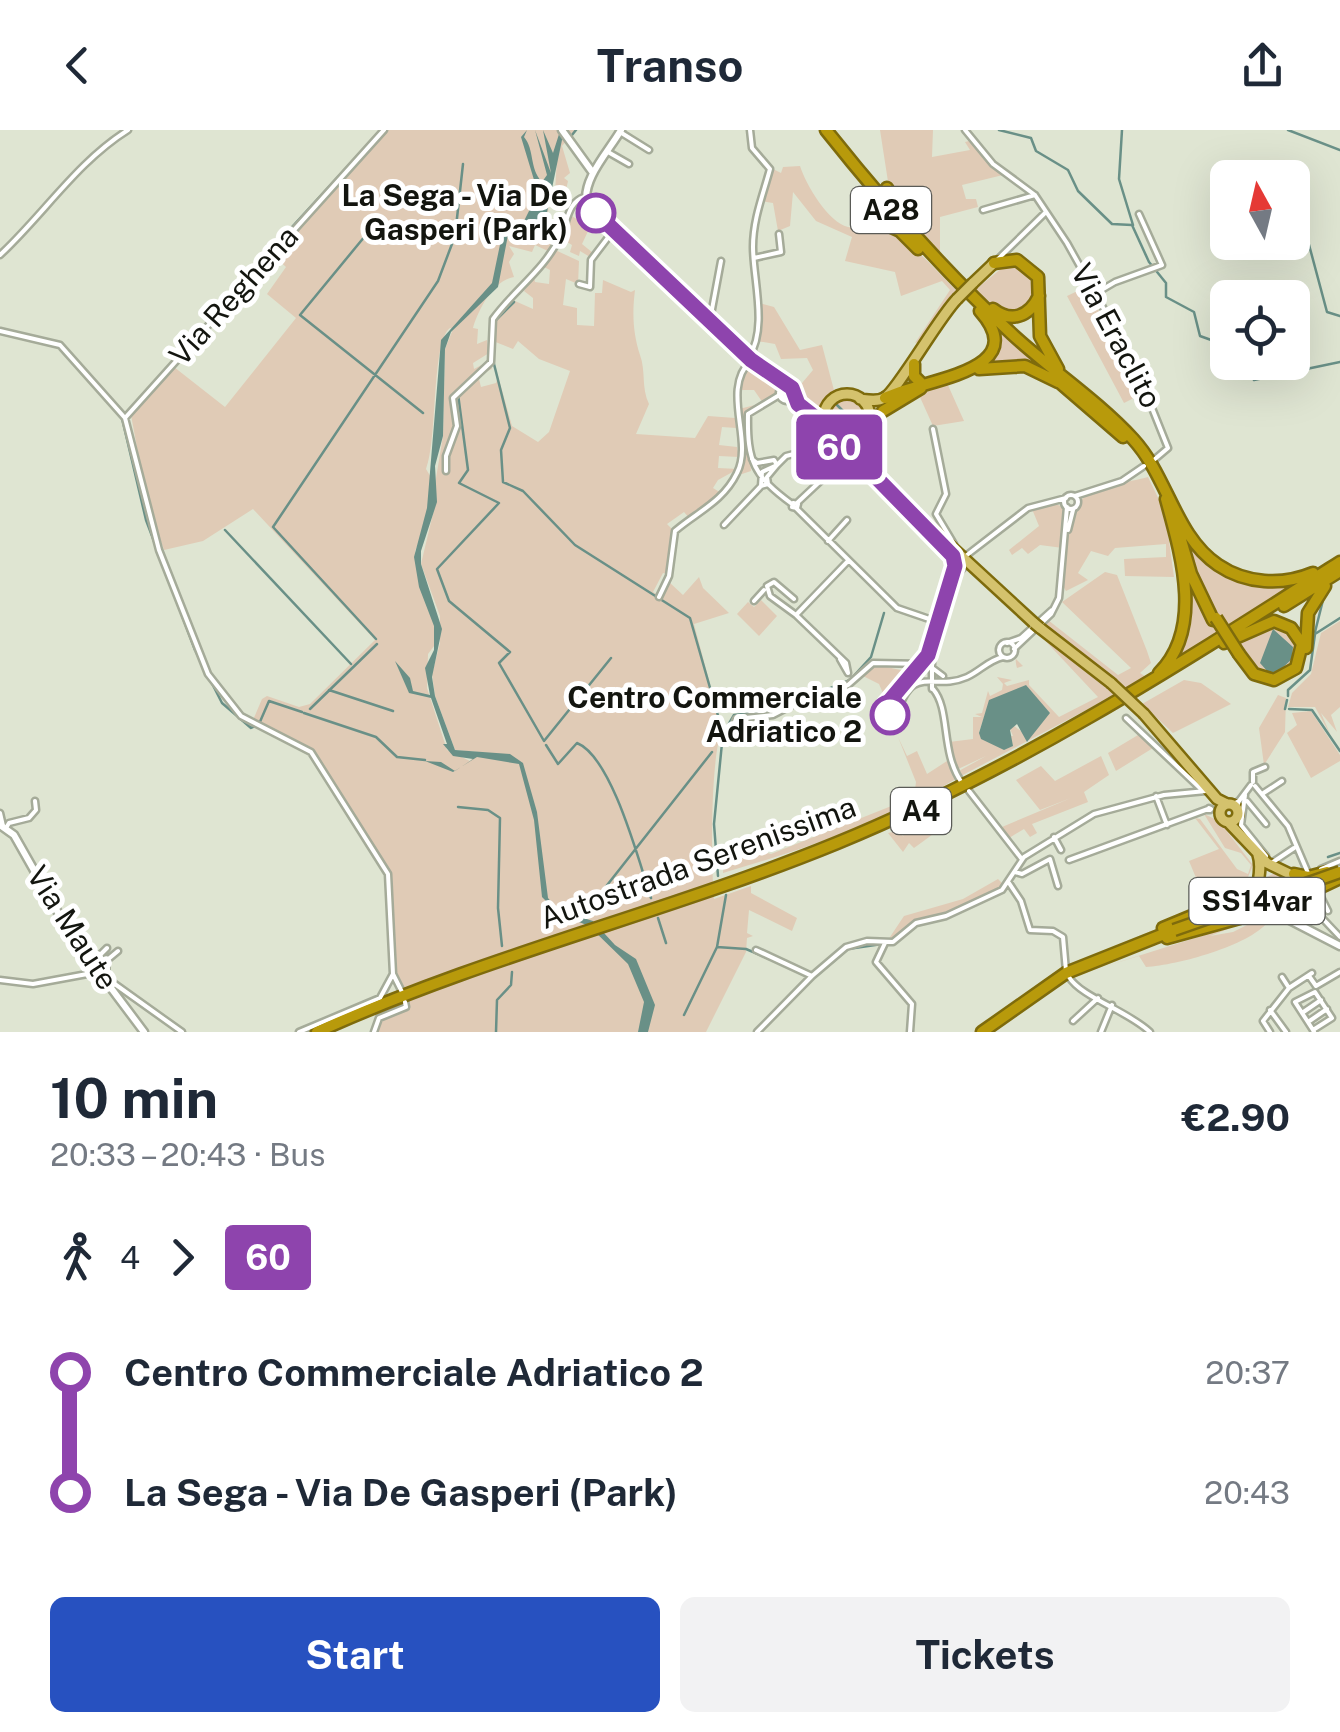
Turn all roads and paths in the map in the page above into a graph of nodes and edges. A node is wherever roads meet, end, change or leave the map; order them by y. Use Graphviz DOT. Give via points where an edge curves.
graph roads {
  1 [pos="128,130"];
  2 [pos="384,130"];
  3 [pos="750,130"];
  4 [pos="824,130"];
  5 [pos="965,130"];
  6 [pos="620,131"];
  7 [pos="564,132"];
  8 [pos="649,150"];
  9 [pos="608,152"];
  10 [pos="629,164"];
  11 [pos="593,173"];
  12 [pos="888,188"];
  13 [pos="1035,196"];
  14 [pos="583,200"];
  15 [pos="983,210"];
  16 [pos="1044,210"];
  17 [pos="1139,214"];
  18 [pos="874,220"];
  19 [pos="614,230"];
  20 [pos="779,234"];
  21 [pos="926,249"];
  22 [pos="0,254"];
  23 [pos="1006,255"];
  24 [pos="754,258"];
  25 [pos="721,261"];
  26 [pos="934,263"];
  27 [pos="994,263"];
  28 [pos="578,284"];
  29 [pos="963,289"];
  30 [pos="1041,291"];
  31 [pos="1093,295"];
  32 [pos="710,321"];
  33 [pos="0,331"];
  34 [pos="928,335"];
  35 [pos="750,359"];
  36 [pos="914,364"];
  37 [pos="1061,380"];
  38 [pos="923,384"];
  39 [pos="901,388"];
  40 [pos="782,391"];
  41 [pos="860,398"];
  42 [pos="885,398"];
  43 [pos="826,409"];
  44 [pos="883,411"];
  45 [pos="807,412"];
  46 [pos="125,418"];
  47 [pos="869,424"];
  48 [pos="826,426"];
  49 [pos="933,429"];
  50 [pos="834,436"];
  51 [pos="860,436"];
  52 [pos="821,447"];
  53 [pos="839,448"];
  54 [pos="751,457"];
  55 [pos="848,458"];
  56 [pos="1154,460"];
  57 [pos="834,464"];
  58 [pos="777,466"];
  59 [pos="1144,466"];
  60 [pos="867,468"];
  61 [pos="446,471"];
  62 [pos="761,482"];
  63 [pos="768,484"];
  64 [pos="1076,499"];
  65 [pos="901,501"];
  66 [pos="1170,502"];
  67 [pos="1066,504"];
  68 [pos="795,505"];
  69 [pos="1074,508"];
  70 [pos="847,520"];
  71 [pos="724,525"];
  72 [pos="942,525"];
  73 [pos="926,526"];
  74 [pos="937,532"];
  75 [pos="1067,534"];
  76 [pos="828,541"];
  77 [pos="955,545"];
  78 [pos="976,550"];
  79 [pos="967,555"];
  80 [pos="955,560"];
  81 [pos="1340,560"];
  82 [pos="848,561"];
  83 [pos="971,562"];
  84 [pos="964,567"];
  85 [pos="1340,572"];
  86 [pos="989,583"];
  87 [pos="766,588"];
  88 [pos="659,597"];
  89 [pos="794,600"];
  90 [pos="754,601"];
  91 [pos="1056,607"];
  92 [pos="796,615"];
  93 [pos="934,621"];
  94 [pos="1008,643"];
  95 [pos="933,644"];
  96 [pos="1014,649"];
  97 [pos="1210,651"];
  98 [pos="1001,654"];
  99 [pos="1238,655"];
  100 [pos="840,659"];
  101 [pos="915,668"];
  102 [pos="933,669"];
  103 [pos="932,680"];
  104 [pos="924,683"];
  105 [pos="932,689"];
  106 [pos="888,704"];
  107 [pos="898,710"];
  108 [pos="1104,711"];
  109 [pos="1126,718"];
  110 [pos="729,738"];
  111 [pos="1265,766"];
  112 [pos="1282,781"];
  113 [pos="962,783"];
  114 [pos="1253,784"];
  115 [pos="969,791"];
  116 [pos="1262,794"];
  117 [pos="1156,796"];
  118 [pos="35,801"];
  119 [pos="1222,804"];
  120 [pos="0,812"];
  121 [pos="1167,824"];
  122 [pos="1266,824"];
  123 [pos="3,826"];
  124 [pos="1054,837"];
  125 [pos="1295,847"];
  126 [pos="1061,850"];
  127 [pos="1258,855"];
  128 [pos="1022,859"];
  129 [pos="1068,860"];
  130 [pos="1278,868"];
  131 [pos="1340,870"];
  132 [pos="1015,872"];
  133 [pos="1294,874"];
  134 [pos="1259,881"];
  135 [pos="1009,883"];
  136 [pos="1058,886"];
  137 [pos="1318,891"];
  138 [pos="1302,901"];
  139 [pos="1265,911"];
  140 [pos="1281,916"];
  141 [pos="1325,920"];
  142 [pos="611,924"];
  143 [pos="582,934"];
  144 [pos="1340,942"];
  145 [pos="885,943"];
  146 [pos="1127,946"];
  147 [pos="106,948"];
  148 [pos="756,950"];
  149 [pos="118,952"];
  150 [pos="1340,972"];
  151 [pos="100,973"];
  152 [pos="394,974"];
  153 [pos="812,976"];
  154 [pos="1282,977"];
  155 [pos="0,980"];
  156 [pos="114,988"];
  157 [pos="1289,988"];
  158 [pos="402,992"];
  159 [pos="1098,998"];
  160 [pos="1321,1000"];
  161 [pos="405,1002"];
  162 [pos="1112,1005"];
  163 [pos="1270,1010"];
  164 [pos="1327,1010"];
  165 [pos="1302,1013"];
  166 [pos="1073,1021"];
  167 [pos="1308,1022"];
  168 [pos="1314,1031"];
  169 [pos="144,1032"];
  170 [pos="182,1032"];
  171 [pos="300,1032"];
  172 [pos="317,1032"];
  173 [pos="327,1032"];
  174 [pos="374,1032"];
  175 [pos="757,1032"];
  176 [pos="910,1032"];
  177 [pos="982,1032"];
  178 [pos="1101,1032"];
  179 [pos="1150,1032"];
  180 [pos="1270,1032"];
  181 [pos="1286,1032"];
  1 -- 22 [label="street" via="92,154"];
  2 -- 46 [label="street, Via Reghena"];
  3 -- 24 [label="street" via="752,148 770,169 757,206"];
  4 -- 21 [label="highway, A28"];
  4 -- 26 [label="highway, A28"];
  5 -- 13 [label="street, Via Eraclito" via="993,164"];
  6 -- 8 [label="street"];
  6 -- 9 [label="main road"];
  7 -- 11 [label="main road"];
  9 -- 10 [label="street"];
  9 -- 11 [label="main road"];
  11 -- 14 [label="main road"];
  12 -- 21 [label="highway"];
  13 -- 15 [label="street"];
  13 -- 16 [label="street, Via Eraclito"];
  14 -- 19 [label="main road"];
  14 -- 61 [label="street" via="524,288 493,319 491,362 452,398 457,426"];
  16 -- 23 [label="street"];
  16 -- 31 [label="street, Via Eraclito"];
  17 -- 31 [label="street" via="1162,265"];
  18 -- 26 [label="highway" via="900,231"];
  19 -- 28 [label="street" via="591,260 590,287"];
  19 -- 32 [label="main road"];
  20 -- 24 [label="street" via="782,252"];
  21 -- 29 [label="highway, A28"];
  23 -- 27 [label="highway"];
  23 -- 30 [label="highway" via="1034,270"];
  24 -- 35 [label="street" via="756,334"];
  25 -- 32 [label="street"];
  26 -- 29 [label="highway, A28"];
  27 -- 29 [label="main road"];
  29 -- 30 [label="highway" via="1011,317 1030,311"];
  29 -- 34 [label="main road"];
  29 -- 37 [label="highway, A28"];
  29 -- 38 [label="highway" via="992,326 995,352 980,365"];
  30 -- 37 [label="highway" via="1042,342"];
  31 -- 56 [label="street, Via Eraclito" via="1124,342 1166,437 1168,448"];
  32 -- 35 [label="main road"];
  33 -- 46 [label="street" via="60,345"];
  34 -- 36 [label="main road"];
  34 -- 42 [label="main road"];
  35 -- 40 [label="main road"];
  35 -- 88 [label="street" via="739,387 738,471 714,504 675,532"];
  36 -- 38 [label="highway"];
  36 -- 39 [label="main road"];
  37 -- 44 [label="highway" via="1025,366 989,367 920,388"];
  37 -- 66 [label="highway, A28" via="1128,441"];
  38 -- 39 [label="highway"];
  39 -- 42 [label="highway"];
  39 -- 44 [label="main road"];
  40 -- 45 [label="main road"];
  40 -- 54 [label="street" via="748,414"];
  41 -- 42 [label="main road"];
  41 -- 43 [label="main road" via="843,395"];
  41 -- 47 [label="main road"];
  43 -- 45 [label="main road"];
  43 -- 48 [label="main road"];
  44 -- 47 [label="main road"];
  45 -- 48 [label="main road"];
  46 -- 152 [label="street" via="154,537 208,674 229,704 257,726 311,752 388,874"];
  47 -- 51 [label="main road"];
  48 -- 50 [label="main road"];
  49 -- 72 [label="street" via="946,494 936,512"];
  50 -- 51 [label="main road"];
  50 -- 53 [label="main road"];
  51 -- 55 [label="street"];
  51 -- 60 [label="main road" via="856,453"];
  52 -- 58 [label="street" via="786,456"];
  53 -- 55 [label="main road"];
  53 -- 57 [label="street"];
  54 -- 58 [label="street"];
  54 -- 62 [label="street"];
  55 -- 57 [label="street"];
  55 -- 60 [label="main road"];
  57 -- 68 [label="street"];
  58 -- 62 [label="street" via="763,471"];
  58 -- 63 [label="street"];
  59 -- 64 [label="street"];
  60 -- 65 [label="main road"];
  62 -- 63 [label="street"];
  62 -- 71 [label="street"];
  63 -- 68 [label="street"];
  64 -- 67 [label="street"];
  64 -- 69 [label="street"];
  65 -- 73 [label="main road"];
  65 -- 80 [label="street"];
  66 -- 81 [label="highway" via="1205,555 1237,575 1296,579"];
  66 -- 99 [label="highway, bridge" via="1199,588"];
  66 -- 108 [label="highway" via="1185,600 1181,641 1162,670"];
  67 -- 69 [label="street"];
  67 -- 75 [label="street"];
  67 -- 78 [label="street" via="1028,508"];
  68 -- 76 [label="street"];
  69 -- 75 [label="street"];
  70 -- 76 [label="street"];
  72 -- 74 [label="street"];
  72 -- 77 [label="street"];
  73 -- 74 [label="street"];
  73 -- 86 [label="main road"];
  74 -- 77 [label="street"];
  75 -- 91 [label="street"];
  76 -- 82 [label="street"];
  77 -- 79 [label="street"];
  78 -- 79 [label="street"];
  78 -- 83 [label="street"];
  79 -- 83 [label="street"];
  80 -- 84 [label="street"];
  80 -- 93 [label="street"];
  81 -- 108 [label="highway, Autostrada Serenissima / A4"];
  82 -- 92 [label="street"];
  82 -- 93 [label="street" via="904,612"];
  83 -- 86 [label="street"];
  84 -- 86 [label="street"];
  84 -- 95 [label="street" via="954,578"];
  85 -- 97 [label="highway, Autostrada Serenissima / A4"];
  85 -- 99 [label="highway" via="1314,598 1304,656 1289,678 1256,679"];
  86 -- 119 [label="main road, bridge" via="1111,682"];
  87 -- 89 [label="street" via="774,582"];
  87 -- 90 [label="street"];
  87 -- 92 [label="street"];
  91 -- 94 [label="street"];
  91 -- 96 [label="street"];
  92 -- 100 [label="street"];
  93 -- 95 [label="street"];
  93 -- 101 [label="street" via="928,655"];
  94 -- 96 [label="street"];
  94 -- 98 [label="street"];
  95 -- 102 [label="street"];
  96 -- 98 [label="street" via="1010,657"];
  97 -- 99 [label="highway" via="1274,621 1291,628 1302,644 1296,668 1274,680 1254,674"];
  97 -- 142 [label="highway, Autostrada Serenissima / A4" via="1073,734 915,814 785,868"];
  98 -- 102 [label="street" via="958,678"];
  98 -- 103 [label="street" via="965,678"];
  101 -- 102 [label="street"];
  101 -- 104 [label="street"];
  101 -- 106 [label="street"];
  101 -- 110 [label="street" via="872,663 828,695 773,715 736,719"];
  102 -- 103 [label="street"];
  103 -- 104 [label="street"];
  103 -- 105 [label="street"];
  104 -- 105 [label="street"];
  104 -- 107 [label="street" via="906,689"];
  105 -- 113 [label="street" via="940,699 947,756"];
  106 -- 107 [label="street"];
  106 -- 107 [label="street" via="888,715"];
  108 -- 142 [label="highway, Autostrada Serenissima / A4" via="873,828"];
  109 -- 119 [label="street"];
  111 -- 114 [label="street" via="1253,772"];
  112 -- 116 [label="street"];
  114 -- 116 [label="street"];
  114 -- 119 [label="street"];
  115 -- 128 [label="street"];
  116 -- 125 [label="street" via="1288,826"];
  117 -- 119 [label="street"];
  117 -- 121 [label="street"];
  117 -- 124 [label="street" via="1094,814"];
  118 -- 123 [label="street" via="29,818"];
  119 -- 121 [label="street"];
  119 -- 122 [label="street"];
  119 -- 125 [label="street" via="1270,861"];
  119 -- 127 [label="main road"];
  120 -- 123 [label="street"];
  121 -- 129 [label="street"];
  123 -- 151 [label="main road, Via Maute"];
  124 -- 126 [label="street"];
  124 -- 128 [label="street"];
  125 -- 131 [label="street" via="1308,873"];
  127 -- 130 [label="main road"];
  127 -- 134 [label="main road"];
  128 -- 132 [label="street"];
  130 -- 133 [label="main road"];
  130 -- 134 [label="main road"];
  131 -- 133 [label="highway" via="1308,878"];
  131 -- 138 [label="highway"];
  131 -- 146 [label="highway, SS14var, bridge"];
  132 -- 135 [label="street"];
  132 -- 136 [label="street" via="1050,859"];
  133 -- 138 [label="main road"];
  134 -- 139 [label="main road" via="1256,898"];
  134 -- 146 [label="highway" via="1245,894"];
  135 -- 145 [label="street"];
  135 -- 159 [label="street" via="1030,930 1062,938 1067,973 1076,987"];
  137 -- 141 [label="street" via="1328,910"];
  138 -- 140 [label="main road"];
  138 -- 141 [label="street"];
  138 -- 144 [label="main road" via="1301,922"];
  139 -- 140 [label="main road"];
  139 -- 146 [label="highway"];
  140 -- 144 [label="main road"];
  141 -- 144 [label="street"];
  142 -- 143 [label="highway, Autostrada Serenissima / A4"];
  143 -- 172 [label="highway, Autostrada Serenissima / A4"];
  143 -- 173 [label="highway, Autostrada Serenissima / A4"];
  145 -- 153 [label="street" via="846,948"];
  145 -- 176 [label="street" via="876,962 912,1004"];
  146 -- 177 [label="highway, SS14var" via="1045,986"];
  147 -- 151 [label="street"];
  148 -- 153 [label="street"];
  149 -- 151 [label="street"];
  150 -- 157 [label="street" via="1316,986 1310,974"];
  151 -- 155 [label="street" via="33,984"];
  151 -- 156 [label="main road, Via Maute"];
  152 -- 158 [label="street"];
  152 -- 171 [label="street" via="380,998"];
  153 -- 175 [label="street"];
  154 -- 157 [label="street"];
  156 -- 169 [label="main road, Via Maute"];
  156 -- 170 [label="street"];
  157 -- 163 [label="street"];
  159 -- 162 [label="street"];
  159 -- 166 [label="street"];
  160 -- 164 [label="street"];
  160 -- 165 [label="street"];
  160 -- 165 [label="street" via="1315,992 1296,1002"];
  161 -- 174 [label="street" via="379,1018"];
  162 -- 178 [label="street"];
  162 -- 179 [label="street"];
  163 -- 180 [label="street" via="1262,1020"];
  163 -- 181 [label="street"];
  164 -- 167 [label="street"];
  164 -- 168 [label="street" via="1332,1018"];
  165 -- 167 [label="street"];
  167 -- 168 [label="street"];
}
